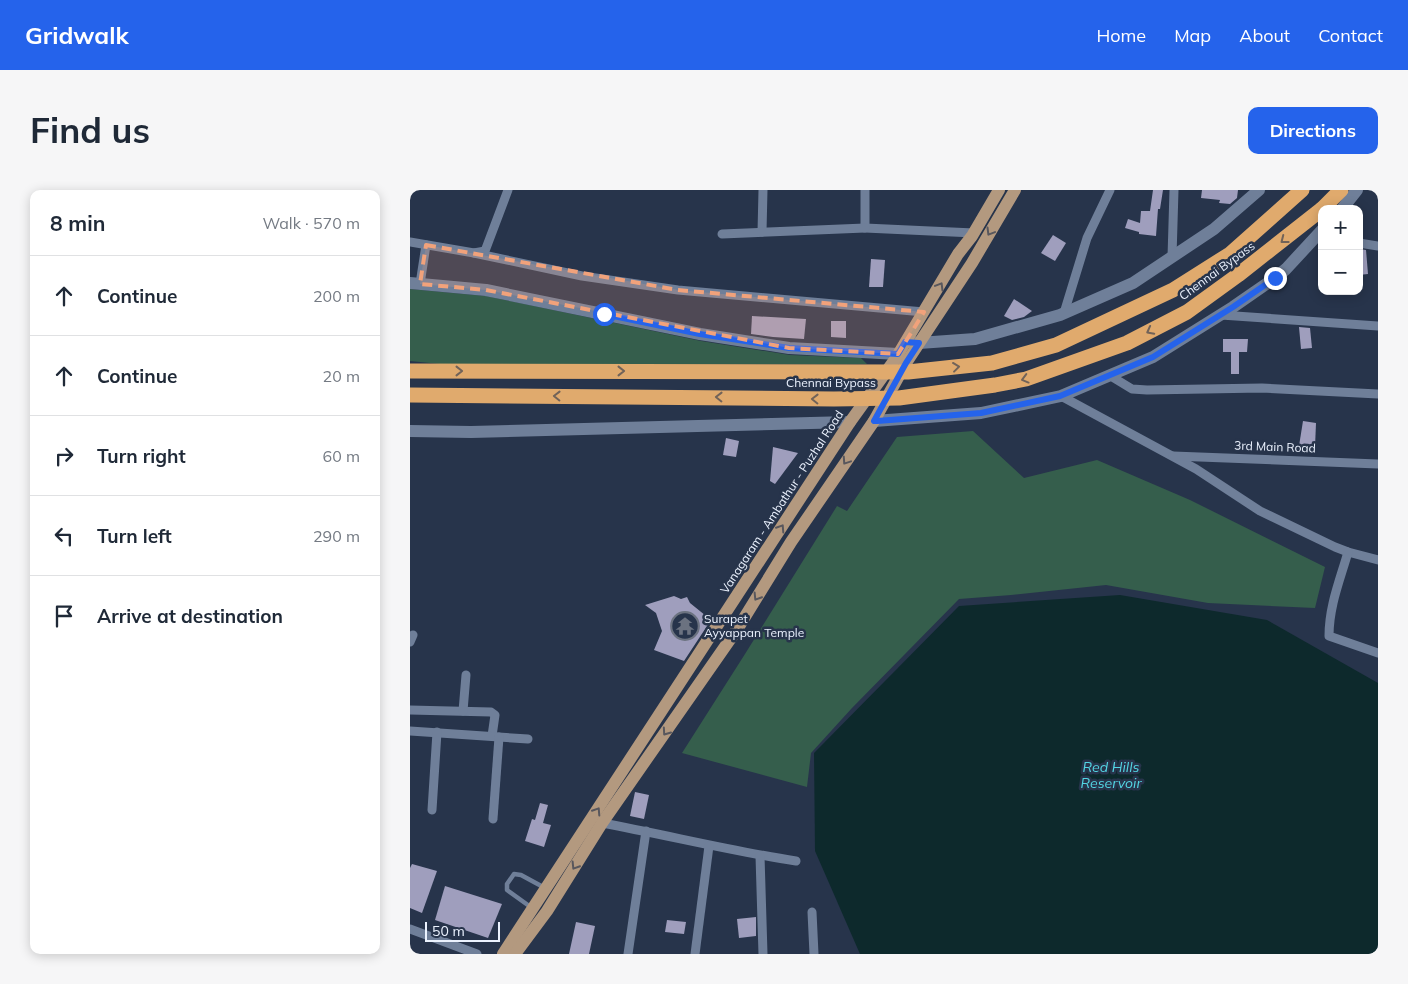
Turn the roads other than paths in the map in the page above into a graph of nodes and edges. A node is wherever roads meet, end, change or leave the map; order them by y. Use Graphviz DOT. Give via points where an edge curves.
graph roads {
  1 [pos="508,190"];
  2 [pos="763,190"];
  3 [pos="865,190"];
  4 [pos="999,190"];
  5 [pos="1015,190"];
  6 [pos="1110,190"];
  7 [pos="1174,190"];
  8 [pos="1259,190"];
  9 [pos="1302,190"];
  10 [pos="1341,190"];
  11 [pos="1357,190"];
  12 [pos="1326,205"];
  13 [pos="1345,205"];
  14 [pos="1318,212"];
  15 [pos="865,228"];
  16 [pos="762,232"];
  17 [pos="974,233"];
  18 [pos="722,234"];
  19 [pos="1318,237"];
  20 [pos="410,242"];
  21 [pos="426,244"];
  22 [pos="1363,244"];
  23 [pos="1378,246"];
  24 [pos="474,253"];
  25 [pos="1172,257"];
  26 [pos="415,283"];
  27 [pos="924,312"];
  28 [pos="1064,313"];
  29 [pos="1221,315"];
  30 [pos="1378,326"];
  31 [pos="905,342"];
  32 [pos="919,343"];
  33 [pos="898,354"];
  34 [pos="410,371"];
  35 [pos="1109,375"];
  36 [pos="1378,394"];
  37 [pos="410,395"];
  38 [pos="1060,396"];
  39 [pos="874,421"];
  40 [pos="850,422"];
  41 [pos="410,431"];
  42 [pos="1171,456"];
  43 [pos="1378,464"];
  44 [pos="1348,552"];
  45 [pos="1378,560"];
  46 [pos="1378,653"];
  47 [pos="693,664"];
  48 [pos="707,674"];
  49 [pos="466,675"];
  50 [pos="410,710"];
  51 [pos="463,711"];
  52 [pos="410,731"];
  53 [pos="437,732"];
  54 [pos="496,736"];
  55 [pos="528,738"];
  56 [pos="432,810"];
  57 [pos="493,819"];
  58 [pos="602,822"];
  59 [pos="646,831"];
  60 [pos="709,846"];
  61 [pos="760,856"];
  62 [pos="796,861"];
  63 [pos="559,879"];
  64 [pos="546,889"];
  65 [pos="533,908"];
  66 [pos="812,912"];
  67 [pos="410,929"];
  68 [pos="477,954"];
  69 [pos="503,954"];
  70 [pos="515,954"];
  71 [pos="628,954"];
  72 [pos="696,954"];
  73 [pos="763,954"];
  74 [pos="814,954"];
  1 -- 24 [label="street" via="485,251"];
  2 -- 16 [label="street"];
  3 -- 15 [label="street"];
  4 -- 17 [label="main road, Vanagaram - Ambathur - Puzhal Road"];
  5 -- 32 [label="main road, one-way"];
  6 -- 28 [label="street" via="1087,238"];
  7 -- 25 [label="street"];
  8 -- 25 [label="street" via="1214,230"];
  34 -- 9 [label="highway, Chennai Bypass, one-way" via="908,372 992,363 1056,345 1156,298 1230,254"];
  10 -- 12 [label="highway, Chennai Bypass"];
  11 -- 13 [label="street"];
  14 -- 37 [label="highway, Chennai Bypass, one-way" via="1187,312 1127,343 995,385 899,398"];
  15 -- 16 [label="street"];
  15 -- 17 [label="street"];
  16 -- 18 [label="street"];
  27 -- 17 [label="main road, Vanagaram - Ambathur - Puzhal Road, one-way"];
  19 -- 29 [label="street" via="1286,269"];
  20 -- 21 [label="street"];
  21 -- 24 [label="street"];
  21 -- 26 [label="street"];
  22 -- 23 [label="street"];
  24 -- 27 [label="street" via="582,276 678,290"];
  25 -- 28 [label="street" via="1133,283"];
  26 -- 33 [label="street" via="486,290 700,334 789,348"];
  27 -- 31 [label="main road, Vanagaram - Ambathur - Puzhal Road"];
  28 -- 32 [label="street" via="975,339"];
  29 -- 30 [label="street"];
  29 -- 35 [label="street" via="1153,357"];
  31 -- 32 [label="street"];
  31 -- 33 [label="main road, Vanagaram - Ambathur - Puzhal Road"];
  32 -- 39 [label="main road"];
  33 -- 40 [label="main road, Vanagaram - Ambathur - Puzhal Road"];
  35 -- 36 [label="street" via="1132,389 1262,388"];
  35 -- 38 [label="street"];
  38 -- 39 [label="street" via="981,413"];
  38 -- 42 [label="street"];
  39 -- 48 [label="main road, one-way" via="791,542"];
  40 -- 41 [label="street"];
  47 -- 40 [label="main road, Vanagaram - Ambathur - Puzhal Road, one-way"];
  42 -- 43 [label="street, 3rd Main Road"];
  42 -- 44 [label="street" via="1260,511"];
  44 -- 45 [label="street"];
  44 -- 46 [label="street" via="1332,603 1329,636"];
  47 -- 48 [label="main road"];
  63 -- 47 [label="main road, Vanagaram - Ambathur - Puzhal Road, one-way"];
  48 -- 58 [label="main road, one-way"];
  49 -- 51 [label="street"];
  50 -- 51 [label="street"];
  51 -- 54 [label="street" via="495,715"];
  52 -- 53 [label="street"];
  53 -- 54 [label="street"];
  53 -- 56 [label="street"];
  54 -- 55 [label="street"];
  54 -- 57 [label="street"];
  58 -- 59 [label="street"];
  58 -- 63 [label="main road, one-way"];
  59 -- 60 [label="street"];
  59 -- 71 [label="street"];
  60 -- 61 [label="street"];
  60 -- 72 [label="street"];
  61 -- 62 [label="street"];
  61 -- 73 [label="street"];
  63 -- 64 [label="main road, Vanagaram - Ambathur - Puzhal Road"];
  63 -- 70 [label="main road" via="547,911"];
  64 -- 65 [label="main road, Vanagaram - Ambathur - Puzhal Road"];
  64 -- 65 [label="lane" via="514,874 507,884 507,890"];
  65 -- 69 [label="main road, Vanagaram - Ambathur - Puzhal Road"];
  66 -- 74 [label="street"];
  67 -- 68 [label="street"];
}
